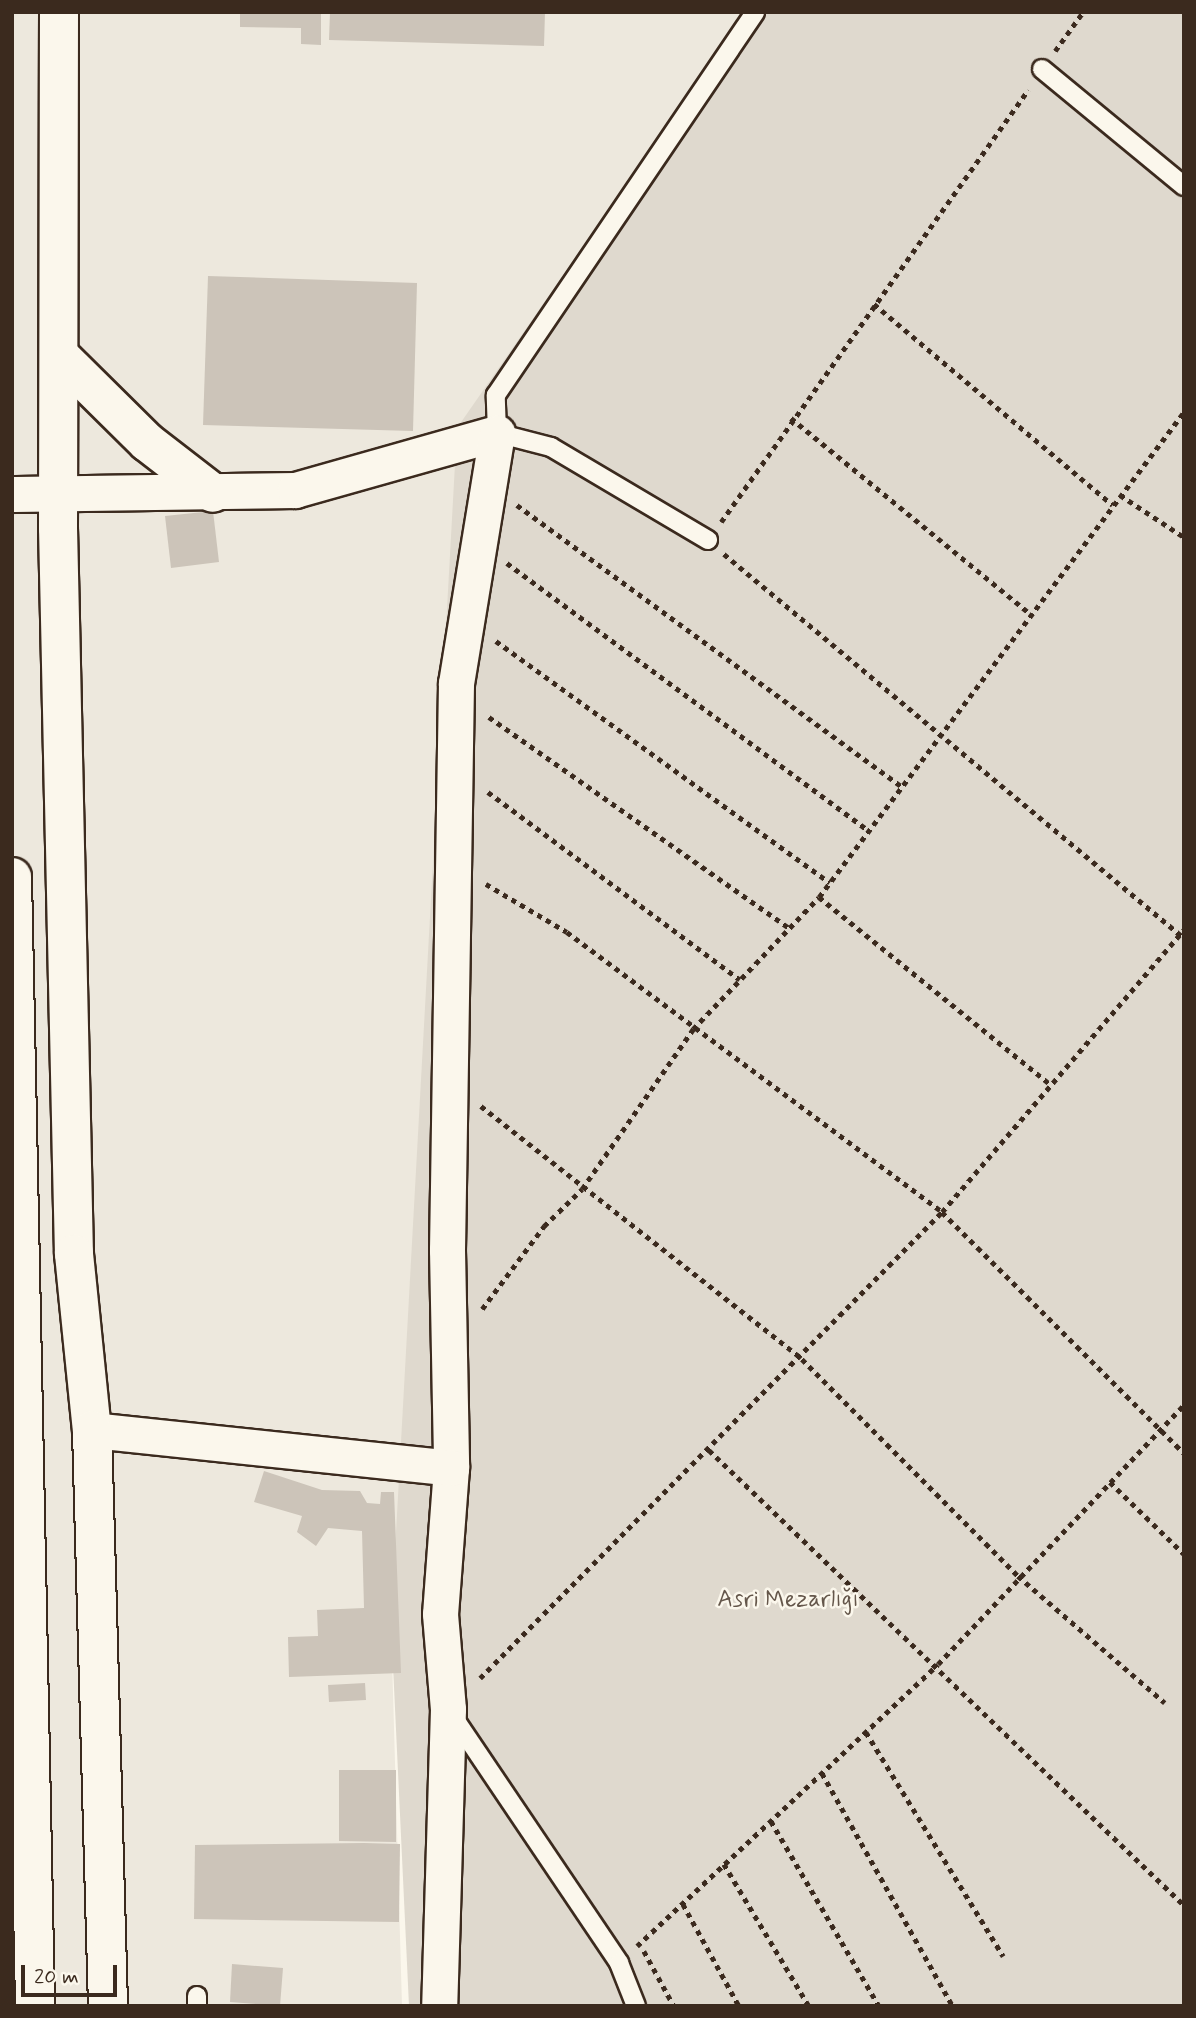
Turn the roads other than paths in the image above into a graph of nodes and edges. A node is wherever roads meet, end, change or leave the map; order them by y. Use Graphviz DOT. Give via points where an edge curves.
graph roads {
  1 [pos="60,12"];
  2 [pos="755,12"];
  3 [pos="1042,69"];
  4 [pos="1184,186"];
  5 [pos="60,356"];
  6 [pos="497,433"];
  7 [pos="213,493"];
  8 [pos="12,494"];
  9 [pos="60,497"];
  10 [pos="708,540"];
  11 [pos="12,877"];
  12 [pos="92,1430"];
  13 [pos="451,1468"];
  14 [pos="448,1709"];
  15 [pos="35,2006"];
  16 [pos="108,2006"];
  17 [pos="439,2006"];
  18 [pos="636,2006"];
  1 -- 5 [label="main road"];
  2 -- 6 [label="lane" via="496,395"];
  3 -- 4 [label="lane"];
  5 -- 7 [label="main road" via="147,442"];
  5 -- 9 [label="main road"];
  6 -- 7 [label="street" via="295,490"];
  6 -- 10 [label="lane" via="551,447"];
  6 -- 13 [label="street" via="456,694 449,1079"];
  7 -- 9 [label="street"];
  8 -- 9 [label="street"];
  9 -- 12 [label="main road" via="74,1254"];
  11 -- 15 [label="main road"];
  12 -- 13 [label="street"];
  12 -- 16 [label="main road"];
  13 -- 14 [label="street" via="440,1614"];
  14 -- 17 [label="street"];
  14 -- 18 [label="lane" via="619,1963"];
}
